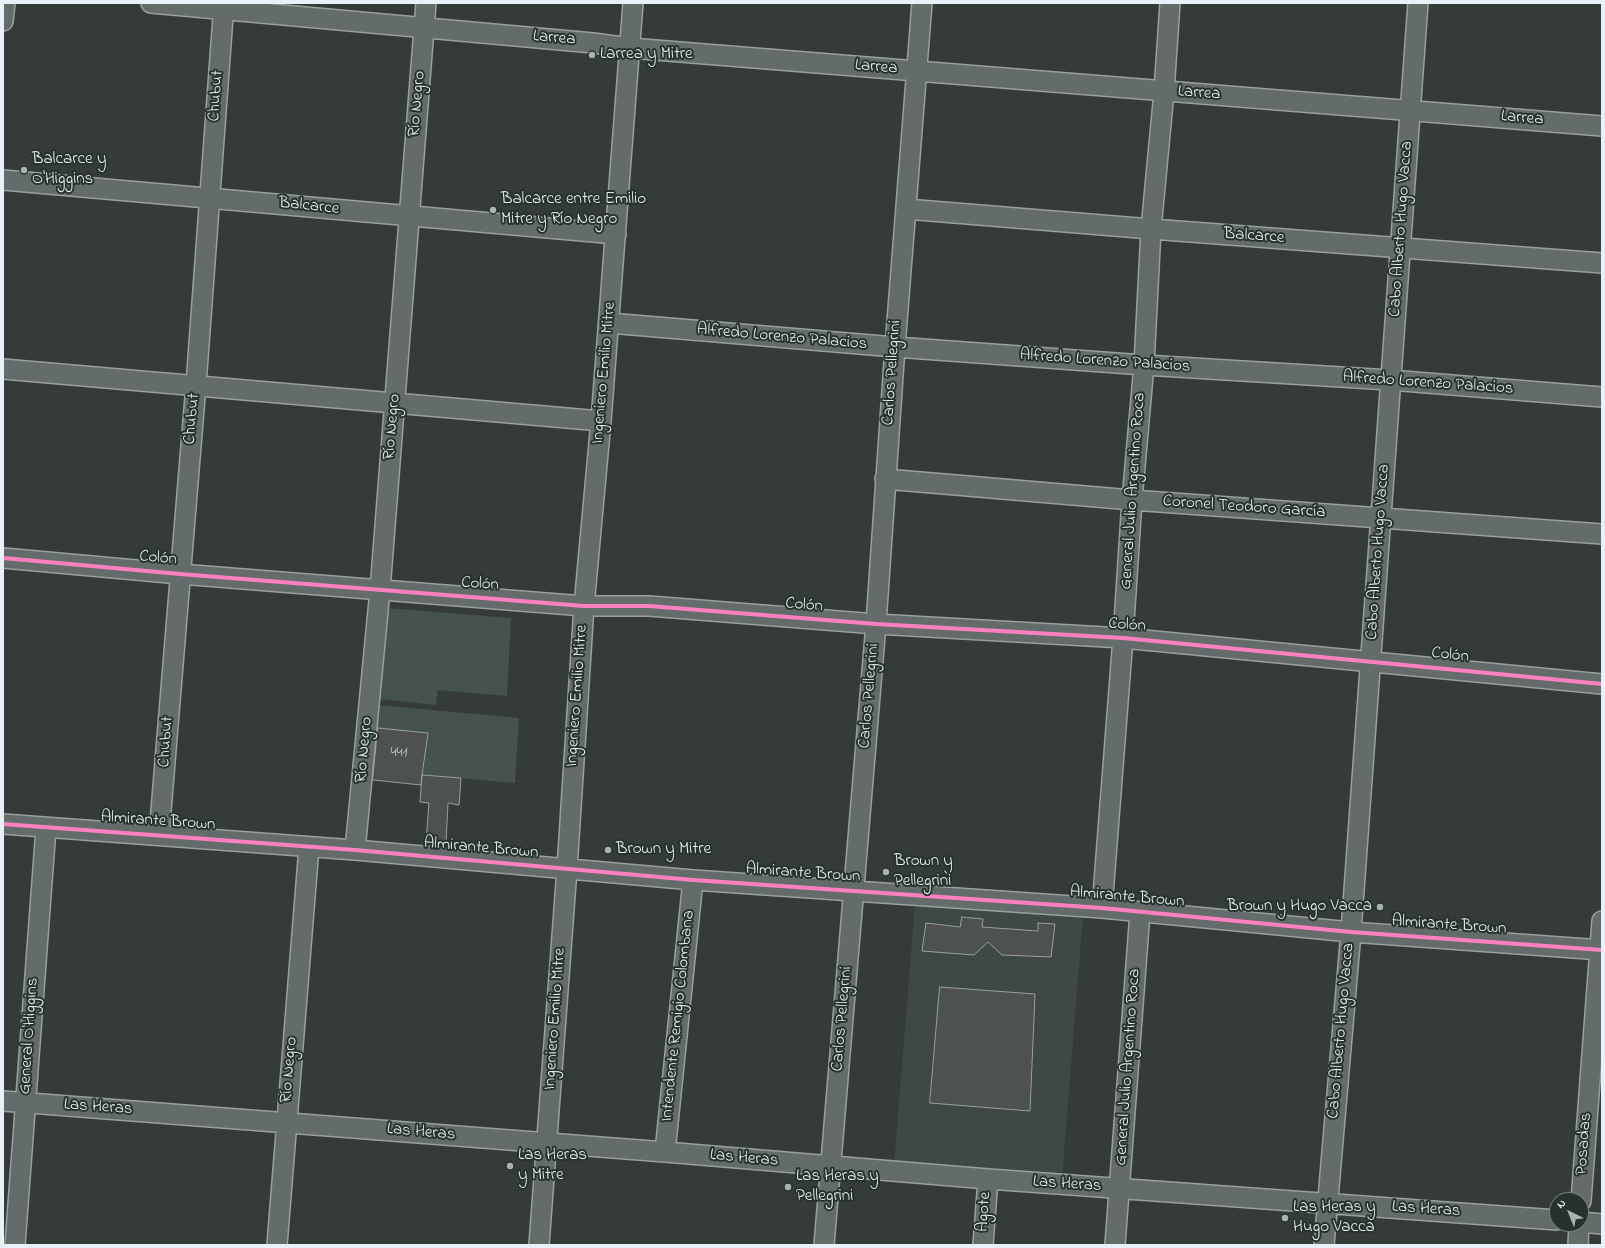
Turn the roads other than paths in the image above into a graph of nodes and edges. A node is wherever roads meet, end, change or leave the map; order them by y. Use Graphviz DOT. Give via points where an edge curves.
graph roads {
  1 [pos="4,3"];
  2 [pos="151,3"];
  3 [pos="426,3"];
  4 [pos="633,3"];
  5 [pos="922,3"];
  6 [pos="1170,3"];
  7 [pos="1418,3"];
  8 [pos="224,6"];
  9 [pos="3,21"];
  10 [pos="424,27"];
  11 [pos="630,48"];
  12 [pos="916,71"];
  13 [pos="1164,92"];
  14 [pos="1411,110"];
  15 [pos="1602,126"];
  16 [pos="3,180"];
  17 [pos="210,197"];
  18 [pos="906,209"];
  19 [pos="409,217"];
  20 [pos="1151,229"];
  21 [pos="616,234"];
  22 [pos="1402,247"];
  23 [pos="1602,263"];
  24 [pos="609,323"];
  25 [pos="895,347"];
  26 [pos="1144,365"];
  27 [pos="3,369"];
  28 [pos="1390,380"];
  29 [pos="196,385"];
  30 [pos="1602,398"];
  31 [pos="395,403"];
  32 [pos="601,421"];
  33 [pos="885,479"];
  34 [pos="1132,500"];
  35 [pos="1381,517"];
  36 [pos="1602,534"];
  37 [pos="3,558"];
  38 [pos="180,574"];
  39 [pos="380,590"];
  40 [pos="584,606"];
  41 [pos="876,624"];
  42 [pos="1123,638"];
  43 [pos="1371,662"];
  44 [pos="1602,684"];
  45 [pos="3,824"];
  46 [pos="46,828"];
  47 [pos="159,835"];
  48 [pos="309,847"];
  49 [pos="356,850"];
  50 [pos="567,869"];
  51 [pos="693,880"];
  52 [pos="854,891"];
  53 [pos="1102,908"];
  54 [pos="1140,912"];
  55 [pos="1602,920"];
  56 [pos="1351,932"];
  57 [pos="1601,950"];
  58 [pos="3,1101"];
  59 [pos="25,1102"];
  60 [pos="286,1123"];
  61 [pos="546,1144"];
  62 [pos="665,1152"];
  63 [pos="830,1166"];
  64 [pos="988,1179"];
  65 [pos="1119,1189"];
  66 [pos="1582,1192"];
  67 [pos="1327,1203"];
  68 [pos="1549,1219"];
  69 [pos="1589,1223"];
  70 [pos="1602,1224"];
  71 [pos="1579,1232"];
  72 [pos="15,1245"];
  73 [pos="277,1245"];
  74 [pos="539,1245"];
  75 [pos="824,1245"];
  76 [pos="983,1245"];
  77 [pos="1115,1245"];
  78 [pos="1324,1245"];
  79 [pos="1578,1245"];
  1 -- 9 [label="street"];
  2 -- 8 [label="street, Larrea"];
  3 -- 10 [label="street, Río Negro"];
  4 -- 11 [label="street, Ingeniero Emilio Mitre"];
  5 -- 12 [label="street, Carlos Pellegrini"];
  6 -- 13 [label="street, General Julio Argentino Roca"];
  7 -- 14 [label="street, Cabo Alberto Hugo Vacca"];
  8 -- 10 [label="street, Larrea"];
  8 -- 17 [label="street, Chubut"];
  10 -- 11 [label="street, Larrea"];
  10 -- 19 [label="street, Río Negro"];
  11 -- 12 [label="street, Larrea"];
  11 -- 21 [label="street, Ingeniero Emilio Mitre"];
  12 -- 13 [label="street, Larrea"];
  12 -- 18 [label="street, Carlos Pellegrini"];
  13 -- 14 [label="street, Larrea"];
  13 -- 20 [label="street, General Julio Argentino Roca"];
  14 -- 15 [label="street, Larrea"];
  14 -- 22 [label="street, Cabo Alberto Hugo Vacca"];
  16 -- 17 [label="street, Balcarce"];
  17 -- 19 [label="street, Balcarce"];
  17 -- 29 [label="street, Chubut"];
  18 -- 20 [label="street, Balcarce"];
  18 -- 25 [label="street, Carlos Pellegrini"];
  19 -- 21 [label="street, Balcarce"];
  19 -- 31 [label="street, Río Negro"];
  20 -- 22 [label="street, Balcarce"];
  20 -- 26 [label="street, General Julio Argentino Roca"];
  21 -- 24 [label="street, Ingeniero Emilio Mitre"];
  22 -- 23 [label="street, Balcarce"];
  22 -- 28 [label="street, Cabo Alberto Hugo Vacca"];
  24 -- 25 [label="street, Alfredo Lorenzo Palacios"];
  24 -- 32 [label="street, Ingeniero Emilio Mitre"];
  25 -- 26 [label="street, Alfredo Lorenzo Palacios"];
  25 -- 33 [label="street, Carlos Pellegrini"];
  26 -- 28 [label="street, Alfredo Lorenzo Palacios"];
  26 -- 34 [label="street, General Julio Argentino Roca"];
  27 -- 29 [label="street"];
  28 -- 30 [label="street, Alfredo Lorenzo Palacios"];
  28 -- 35 [label="street, Cabo Alberto Hugo Vacca"];
  29 -- 31 [label="street"];
  29 -- 38 [label="street, Chubut"];
  31 -- 32 [label="street"];
  31 -- 39 [label="street, Río Negro"];
  32 -- 40 [label="street, Ingeniero Emilio Mitre"];
  33 -- 34 [label="street, Coronel Teodoro García"];
  33 -- 41 [label="street, Carlos Pellegrini"];
  34 -- 35 [label="street, Coronel Teodoro García"];
  34 -- 42 [label="street, General Julio Argentino Roca"];
  35 -- 36 [label="street, Coronel Teodoro García"];
  35 -- 43 [label="street, Cabo Alberto Hugo Vacca"];
  37 -- 38 [label="street, Colón"];
  38 -- 39 [label="street, Colón"];
  38 -- 47 [label="street, Chubut"];
  39 -- 40 [label="street, Colón"];
  39 -- 49 [label="street, Río Negro"];
  40 -- 41 [label="street, Colón" via="649,606"];
  40 -- 50 [label="street, Ingeniero Emilio Mitre"];
  41 -- 42 [label="street, Colón"];
  41 -- 52 [label="street, Carlos Pellegrini"];
  42 -- 43 [label="street, Colón"];
  42 -- 53 [label="street, General Julio Argentino Roca"];
  43 -- 44 [label="street, Colón"];
  43 -- 56 [label="street, Cabo Alberto Hugo Vacca"];
  45 -- 46 [label="street, Almirante Brown"];
  46 -- 47 [label="street, Almirante Brown"];
  46 -- 59 [label="street, General O'Higgins"];
  47 -- 48 [label="street, Almirante Brown"];
  48 -- 49 [label="street, Almirante Brown"];
  48 -- 60 [label="street, Río Negro"];
  49 -- 50 [label="street, Almirante Brown"];
  50 -- 51 [label="street, Almirante Brown"];
  50 -- 61 [label="street, Ingeniero Emilio Mitre"];
  51 -- 52 [label="street, Almirante Brown"];
  51 -- 62 [label="street, Intendente Remigio Colombana"];
  52 -- 53 [label="street, Almirante Brown"];
  52 -- 63 [label="street, Carlos Pellegrini"];
  53 -- 54 [label="street, Almirante Brown"];
  54 -- 56 [label="street, Almirante Brown"];
  54 -- 65 [label="street, General Julio Argentino Roca"];
  55 -- 57 [label="street, Posadas"];
  56 -- 57 [label="street, Almirante Brown"];
  56 -- 67 [label="street, Cabo Alberto Hugo Vacca"];
  57 -- 66 [label="street, Posadas"];
  58 -- 59 [label="street, Las Heras"];
  59 -- 60 [label="street, Las Heras"];
  59 -- 72 [label="street, General O'Higgins"];
  60 -- 61 [label="street, Las Heras"];
  60 -- 73 [label="street, Río Negro"];
  61 -- 62 [label="street, Las Heras"];
  61 -- 74 [label="street, Ingeniero Emilio Mitre"];
  62 -- 63 [label="street, Las Heras"];
  63 -- 64 [label="street, Las Heras"];
  63 -- 75 [label="street, Carlos Pellegrini"];
  64 -- 65 [label="street, Las Heras"];
  64 -- 76 [label="street, Agote"];
  65 -- 67 [label="street, Las Heras"];
  65 -- 77 [label="street, General Julio Argentino Roca"];
  67 -- 68 [label="street, Las Heras"];
  67 -- 78 [label="street, Cabo Alberto Hugo Vacca"];
  69 -- 70 [label="street"];
  71 -- 79 [label="street"];
}
